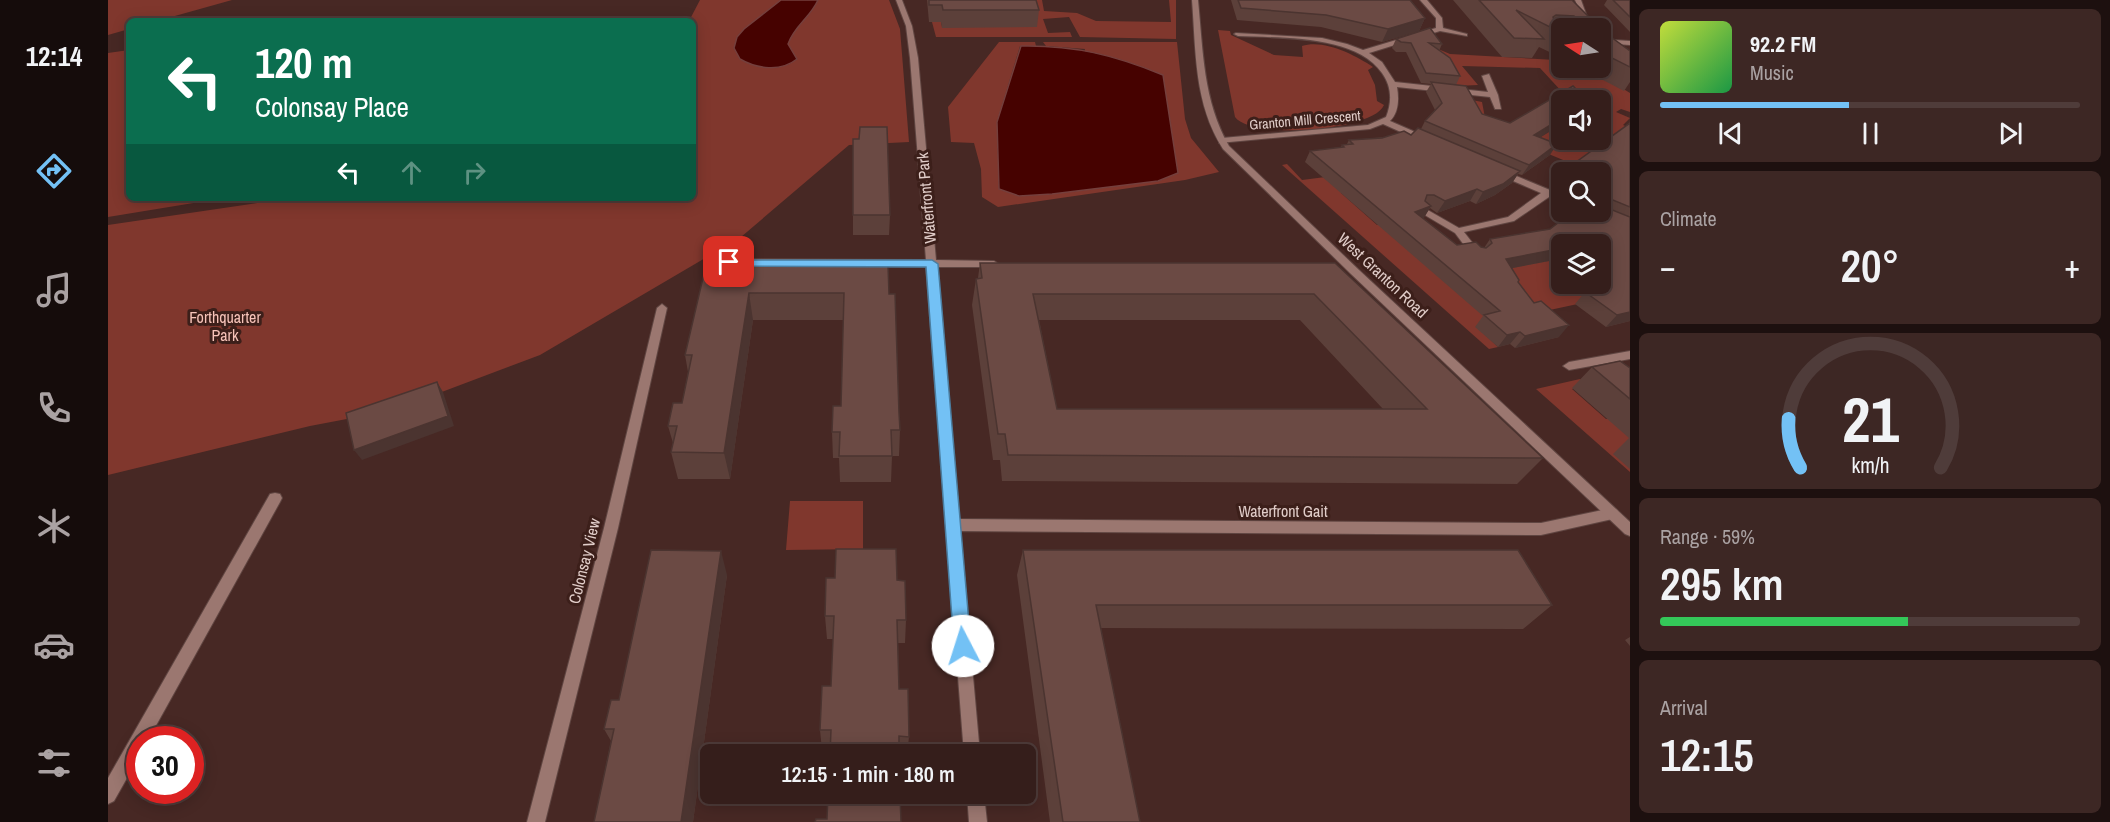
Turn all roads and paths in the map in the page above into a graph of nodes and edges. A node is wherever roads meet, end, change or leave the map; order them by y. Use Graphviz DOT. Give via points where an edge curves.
graph roads {
  1 [pos="899,0"];
  2 [pos="1195,0"];
  3 [pos="1423,0"];
  4 [pos="1578,0"];
  5 [pos="1587,18"];
  6 [pos="1440,29"];
  7 [pos="1238,34"];
  8 [pos="1466,35"];
  9 [pos="1611,42"];
  10 [pos="1630,43"];
  11 [pos="1611,46"];
  12 [pos="1618,51"];
  13 [pos="1362,52"];
  14 [pos="1486,76"];
  15 [pos="1392,84"];
  16 [pos="1494,95"];
  17 [pos="1498,107"];
  18 [pos="1385,122"];
  19 [pos="1222,141"];
  20 [pos="1435,144"];
  21 [pos="1497,171"];
  22 [pos="1548,193"];
  23 [pos="1551,194"];
  24 [pos="1423,211"];
  25 [pos="1458,231"];
  26 [pos="1477,255"];
  27 [pos="729,262"];
  28 [pos="932,264"];
  29 [pos="1002,264"];
  30 [pos="662,308"];
  31 [pos="1627,360"];
  32 [pos="1569,366"];
  33 [pos="275,498"];
  34 [pos="1612,514"];
  35 [pos="952,525"];
  36 [pos="1630,530"];
  37 [pos="971,744"];
  38 [pos="108,795"];
  39 [pos="977,804"];
  40 [pos="536,822"];
  41 [pos="978,822"];
  1 -- 28 [label="street, Waterfront Park" via="912,40"];
  2 -- 19 [label="street, West Granton Road" via="1205,106"];
  3 -- 6 [label="street" via="1439,18"];
  4 -- 5 [label="street"];
  6 -- 8 [label="street"];
  6 -- 13 [label="street"];
  7 -- 13 [label="street" via="1334,43"];
  9 -- 10 [label="street"];
  11 -- 12 [label="street"];
  13 -- 15 [label="street" via="1384,69"];
  14 -- 16 [label="street"];
  15 -- 16 [label="street"];
  15 -- 18 [label="street, Granton Mill Crescent" via="1395,102"];
  16 -- 17 [label="street"];
  18 -- 19 [label="street, Granton Mill Crescent" via="1360,129"];
  18 -- 20 [label="street"];
  19 -- 34 [label="street, West Granton Road"];
  21 -- 22 [label="street"];
  22 -- 23 [label="street"];
  22 -- 25 [label="street" via="1511,219"];
  24 -- 25 [label="street"];
  25 -- 26 [label="street"];
  27 -- 28 [label="street"];
  28 -- 29 [label="street"];
  28 -- 35 [label="street, Waterfront Park"];
  30 -- 40 [label="street, Colonsay View"];
  31 -- 32 [label="street"];
  33 -- 38 [label="street"];
  34 -- 35 [label="street, Waterfront Gait" via="1541,528"];
  34 -- 36 [label="street, West Granton Road"];
  35 -- 37 [label="street, Waterfront Park"];
  39 -- 41 [label="street"];
}
